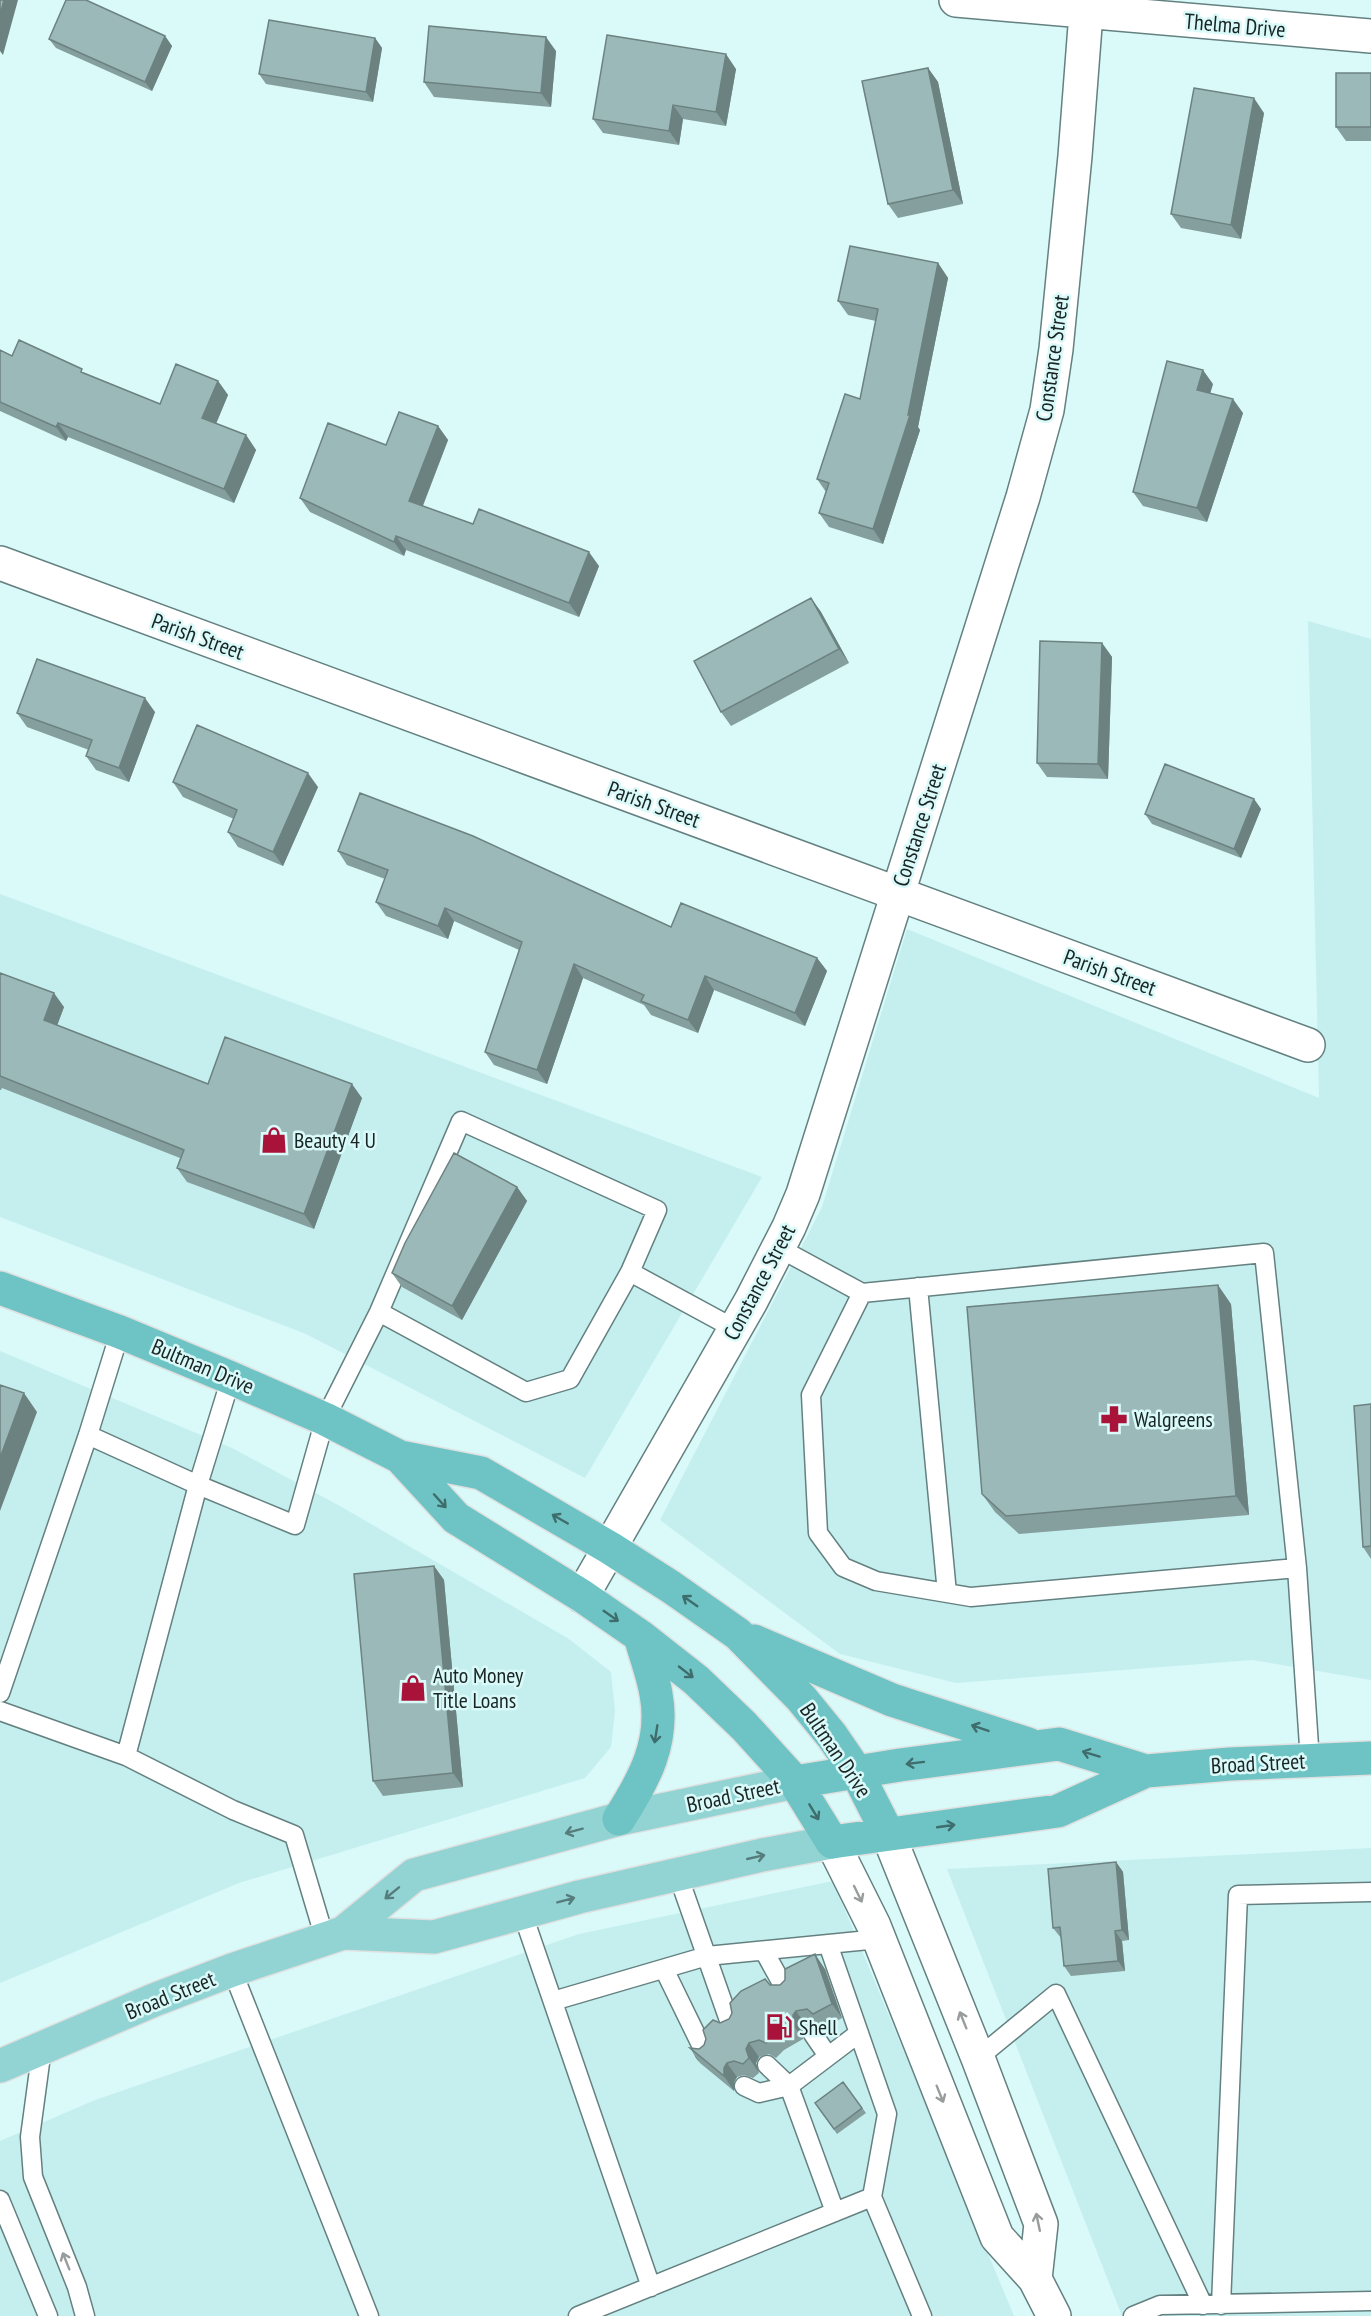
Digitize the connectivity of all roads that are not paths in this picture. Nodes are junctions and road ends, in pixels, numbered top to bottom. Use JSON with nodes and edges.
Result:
{"nodes":[{"id":1,"x":956,"y":0,"type":"edge"},
{"id":2,"x":1087,"y":6,"type":"edge"},
{"id":3,"x":1371,"y":36,"type":"edge"},
{"id":4,"x":0,"y":562,"type":"edge"},
{"id":5,"x":897,"y":894,"type":"junction"},
{"id":6,"x":1308,"y":1045,"type":"dead end"},
{"id":7,"x":779,"y":1248,"type":"junction"},
{"id":8,"x":630,"y":1272,"type":"junction"},
{"id":9,"x":918,"y":1287,"type":"junction"},
{"id":10,"x":0,"y":1288,"type":"edge"},
{"id":11,"x":862,"y":1293,"type":"junction"},
{"id":12,"x":378,"y":1312,"type":"junction"},
{"id":13,"x":735,"y":1329,"type":"junction"},
{"id":14,"x":120,"y":1332,"type":"junction"},
{"id":15,"x":231,"y":1378,"type":"junction"},
{"id":16,"x":325,"y":1419,"type":"junction"},
{"id":17,"x":88,"y":1435,"type":"junction"},
{"id":18,"x":400,"y":1457,"type":"junction"},
{"id":19,"x":198,"y":1485,"type":"junction"},
{"id":20,"x":610,"y":1548,"type":"junction"},
{"id":21,"x":1297,"y":1568,"type":"junction"},
{"id":22,"x":947,"y":1593,"type":"junction"},
{"id":23,"x":582,"y":1596,"type":"junction"},
{"id":24,"x":738,"y":1634,"type":"junction"},
{"id":25,"x":640,"y":1636,"type":"junction"},
{"id":26,"x":0,"y":1693,"type":"edge"},
{"id":27,"x":0,"y":1711,"type":"edge"},
{"id":28,"x":1036,"y":1747,"type":"junction"},
{"id":29,"x":126,"y":1756,"type":"junction"},
{"id":30,"x":1371,"y":1758,"type":"edge"},
{"id":31,"x":1310,"y":1761,"type":"junction"},
{"id":32,"x":1146,"y":1770,"type":"junction"},
{"id":33,"x":856,"y":1771,"type":"junction"},
{"id":34,"x":795,"y":1782,"type":"junction"},
{"id":35,"x":619,"y":1819,"type":"junction"},
{"id":36,"x":888,"y":1834,"type":"junction"},
{"id":37,"x":832,"y":1842,"type":"junction"},
{"id":38,"x":678,"y":1875,"type":"junction"},
{"id":39,"x":1371,"y":1892,"type":"edge"},
{"id":40,"x":522,"y":1912,"type":"junction"},
{"id":41,"x":334,"y":1936,"type":"junction"},
{"id":42,"x":879,"y":1939,"type":"junction"},
{"id":43,"x":828,"y":1944,"type":"junction"},
{"id":44,"x":764,"y":1950,"type":"junction"},
{"id":45,"x":707,"y":1956,"type":"junction"},
{"id":46,"x":664,"y":1969,"type":"junction"},
{"id":47,"x":232,"y":1970,"type":"junction"},
{"id":48,"x":785,"y":1989,"type":"edge"},
{"id":49,"x":553,"y":2001,"type":"junction"},
{"id":50,"x":731,"y":2026,"type":"edge"},
{"id":51,"x":859,"y":2033,"type":"junction"},
{"id":52,"x":813,"y":2034,"type":"edge"},
{"id":53,"x":42,"y":2048,"type":"junction"},
{"id":54,"x":705,"y":2053,"type":"edge"},
{"id":55,"x":828,"y":2056,"type":"junction"},
{"id":56,"x":978,"y":2058,"type":"junction"},
{"id":57,"x":767,"y":2065,"type":"edge"},
{"id":58,"x":0,"y":2066,"type":"edge"},
{"id":59,"x":744,"y":2086,"type":"edge"},
{"id":60,"x":789,"y":2086,"type":"junction"},
{"id":61,"x":872,"y":2196,"type":"junction"},
{"id":62,"x":0,"y":2200,"type":"edge"},
{"id":63,"x":835,"y":2212,"type":"junction"},
{"id":64,"x":1035,"y":2279,"type":"junction"},
{"id":65,"x":651,"y":2287,"type":"junction"},
{"id":66,"x":1371,"y":2301,"type":"edge"},
{"id":67,"x":1203,"y":2305,"type":"junction"},
{"id":68,"x":1221,"y":2305,"type":"junction"},
{"id":69,"x":48,"y":2316,"type":"edge"},
{"id":70,"x":85,"y":2316,"type":"edge"},
{"id":71,"x":369,"y":2316,"type":"edge"},
{"id":72,"x":578,"y":2316,"type":"edge"},
{"id":73,"x":922,"y":2316,"type":"edge"},
{"id":74,"x":1054,"y":2316,"type":"edge"},
{"id":75,"x":1133,"y":2316,"type":"edge"}],
"edges":[{"from":1,"to":2,"type":"street","name":"Thelma Drive"},
{"from":2,"to":3,"type":"street","name":"Thelma Drive"},
{"from":2,"to":5,"type":"street","name":"Constance Street"},
{"from":4,"to":5,"type":"street","name":"Parish Street"},
{"from":5,"to":6,"type":"street","name":"Parish Street"},
{"from":5,"to":7,"type":"street","name":"Constance Street"},
{"from":7,"to":11,"type":"lane"},
{"from":7,"to":13,"type":"street","name":"Constance Street"},
{"from":8,"to":12,"type":"lane"},
{"from":8,"to":12,"type":"lane"},
{"from":8,"to":13,"type":"lane"},
{"from":9,"to":11,"type":"lane"},
{"from":9,"to":21,"type":"lane"},
{"from":9,"to":22,"type":"lane"},
{"from":10,"to":14,"type":"highway","name":"Bultman Drive"},
{"from":11,"to":22,"type":"lane"},
{"from":12,"to":16,"type":"lane"},
{"from":13,"to":20,"type":"street","name":"Constance Street"},
{"from":14,"to":15,"type":"highway","name":"Bultman Drive"},
{"from":14,"to":17,"type":"lane"},
{"from":15,"to":16,"type":"highway","name":"Bultman Drive"},
{"from":15,"to":19,"type":"lane"},
{"from":16,"to":18,"type":"highway","name":"Bultman Drive"},
{"from":16,"to":19,"type":"lane"},
{"from":17,"to":19,"type":"lane"},
{"from":17,"to":26,"type":"lane"},
{"from":20,"to":18,"type":"highway","name":"Bultman Drive","one_way":true},
{"from":18,"to":23,"type":"highway","name":"Bultman Drive","one_way":true},
{"from":19,"to":29,"type":"lane"},
{"from":20,"to":23,"type":"street","name":"Constance Street"},
{"from":24,"to":20,"type":"highway","name":"Bultman Drive","one_way":true},
{"from":21,"to":22,"type":"lane"},
{"from":21,"to":31,"type":"lane"},
{"from":23,"to":25,"type":"highway","name":"Bultman Drive","one_way":true},
{"from":28,"to":24,"type":"highway","one_way":true},
{"from":24,"to":33,"type":"highway","name":"Bultman Drive"},
{"from":25,"to":34,"type":"highway","name":"Bultman Drive","one_way":true},
{"from":25,"to":35,"type":"highway","one_way":true},
{"from":27,"to":29,"type":"lane"},
{"from":32,"to":28,"type":"highway","name":"Broad Street","one_way":true},
{"from":28,"to":33,"type":"highway","name":"Broad Street","one_way":true},
{"from":29,"to":41,"type":"lane"},
{"from":30,"to":31,"type":"highway","name":"Broad Street"},
{"from":31,"to":32,"type":"highway","name":"Broad Street"},
{"from":36,"to":32,"type":"highway","name":"Broad Street","one_way":true},
{"from":33,"to":34,"type":"highway","name":"Broad Street"},
{"from":33,"to":36,"type":"highway","name":"Bultman Drive"},
{"from":34,"to":35,"type":"main road","name":"Broad Street"},
{"from":34,"to":37,"type":"highway","name":"Bultman Drive","one_way":true},
{"from":35,"to":41,"type":"main road","name":"Broad Street","one_way":true},
{"from":36,"to":37,"type":"highway","name":"Broad Street"},
{"from":56,"to":36,"type":"street","name":"Bultman Drive","one_way":true},
{"from":38,"to":37,"type":"main road","name":"Broad Street","one_way":true},
{"from":37,"to":42,"type":"street","name":"Bultman Drive","one_way":true},
{"from":40,"to":38,"type":"main road","name":"Broad Street","one_way":true},
{"from":38,"to":45,"type":"lane"},
{"from":39,"to":68,"type":"lane"},
{"from":40,"to":41,"type":"main road","name":"Broad Street"},
{"from":40,"to":49,"type":"lane"},
{"from":41,"to":47,"type":"main road","name":"Broad Street"},
{"from":42,"to":43,"type":"lane"},
{"from":42,"to":64,"type":"street","name":"Bultman Drive","one_way":true},
{"from":43,"to":44,"type":"lane"},
{"from":43,"to":51,"type":"lane"},
{"from":44,"to":45,"type":"lane"},
{"from":44,"to":48,"type":"lane"},
{"from":45,"to":46,"type":"lane"},
{"from":45,"to":50,"type":"lane"},
{"from":46,"to":49,"type":"lane"},
{"from":46,"to":54,"type":"lane"},
{"from":47,"to":53,"type":"main road","name":"Broad Street"},
{"from":47,"to":71,"type":"lane"},
{"from":49,"to":65,"type":"lane"},
{"from":51,"to":55,"type":"lane"},
{"from":51,"to":61,"type":"lane"},
{"from":52,"to":55,"type":"lane"},
{"from":53,"to":58,"type":"main road","name":"Broad Street"},
{"from":70,"to":53,"type":"lane","one_way":true},
{"from":55,"to":60,"type":"lane"},
{"from":64,"to":56,"type":"street","name":"Bultman Drive","one_way":true},
{"from":56,"to":67,"type":"lane"},
{"from":57,"to":60,"type":"lane"},
{"from":59,"to":60,"type":"lane"},
{"from":60,"to":63,"type":"lane"},
{"from":61,"to":63,"type":"lane"},
{"from":61,"to":73,"type":"lane"},
{"from":62,"to":69,"type":"lane"},
{"from":63,"to":65,"type":"lane"},
{"from":64,"to":74,"type":"street","name":"Bultman Drive"},
{"from":65,"to":72,"type":"lane"},
{"from":66,"to":68,"type":"lane"},
{"from":67,"to":68,"type":"lane"},
{"from":67,"to":75,"type":"lane"}]}
